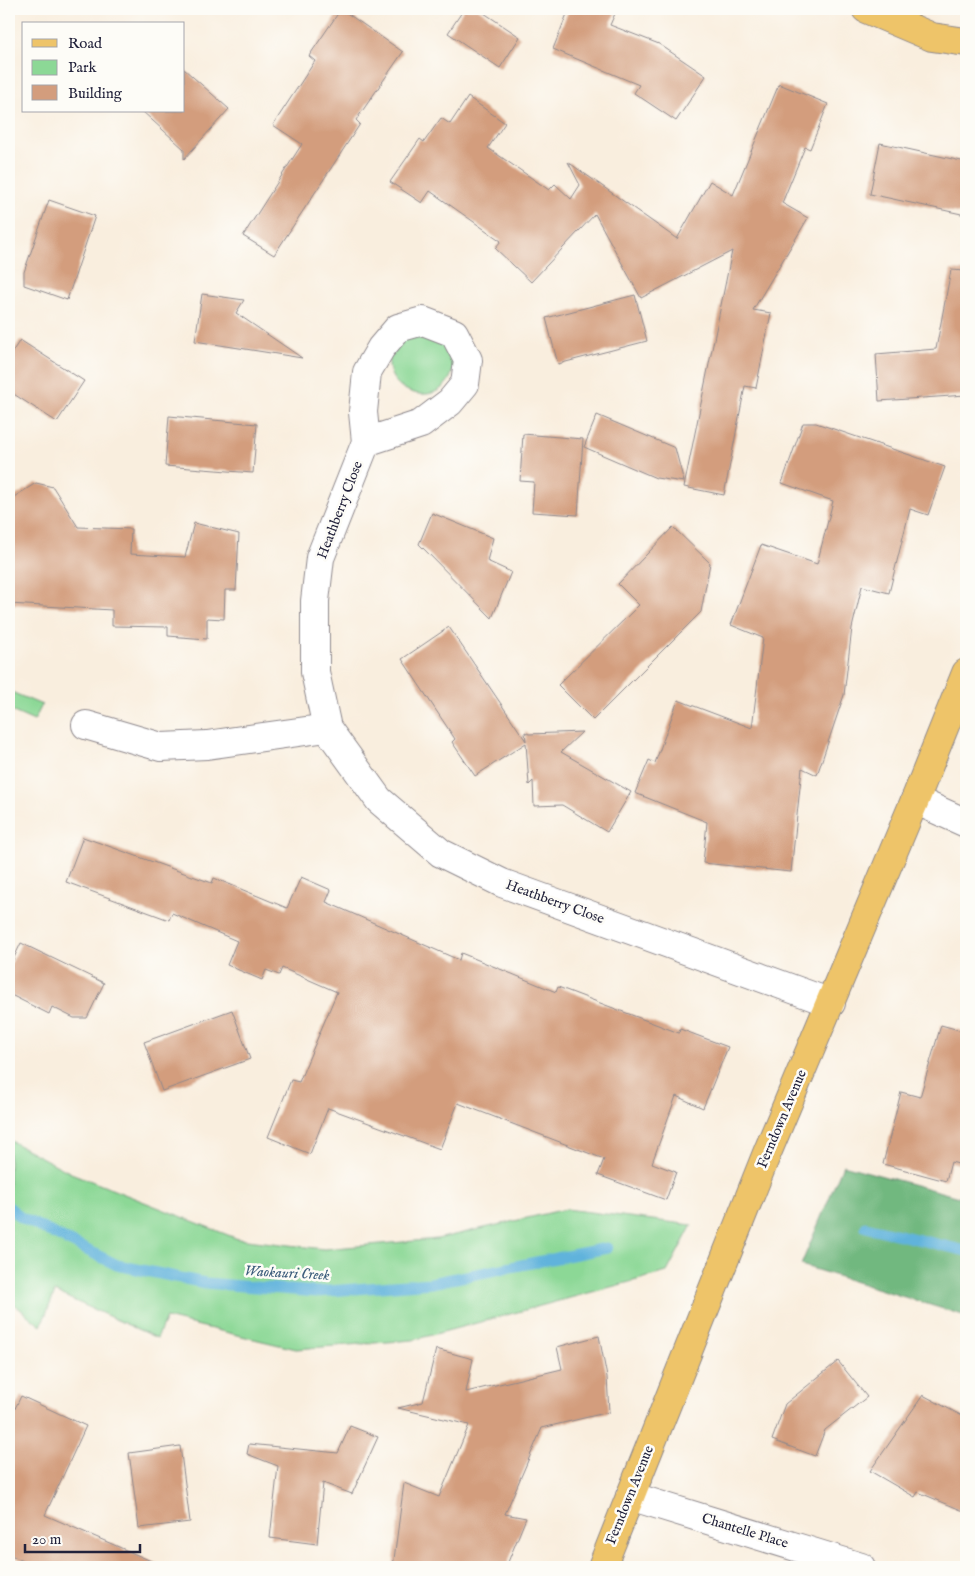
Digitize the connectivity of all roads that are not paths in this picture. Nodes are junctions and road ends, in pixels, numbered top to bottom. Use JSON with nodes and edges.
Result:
{"nodes":[{"id":1,"x":866,"y":9,"type":"edge"},
{"id":2,"x":966,"y":42,"type":"edge"},
{"id":3,"x":366,"y":442,"type":"junction"},
{"id":4,"x":966,"y":673,"type":"edge"},
{"id":5,"x":86,"y":725,"type":"dead end"},
{"id":6,"x":327,"y":728,"type":"junction"},
{"id":7,"x":916,"y":800,"type":"junction"},
{"id":8,"x":966,"y":823,"type":"edge"},
{"id":9,"x":831,"y":1002,"type":"junction"},
{"id":10,"x":630,"y":1496,"type":"junction"},
{"id":11,"x":602,"y":1567,"type":"edge"},
{"id":12,"x":861,"y":1567,"type":"edge"}],
"edges":[{"from":1,"to":2,"type":"main road"},
{"from":3,"to":3,"type":"street","name":"Heathberry Close"},
{"from":3,"to":6,"type":"street","name":"Heathberry Close"},
{"from":4,"to":7,"type":"main road","name":"Ferndown Avenue"},
{"from":5,"to":6,"type":"street"},
{"from":6,"to":9,"type":"street","name":"Heathberry Close"},
{"from":7,"to":8,"type":"street"},
{"from":7,"to":9,"type":"main road","name":"Ferndown Avenue"},
{"from":9,"to":10,"type":"main road","name":"Ferndown Avenue"},
{"from":10,"to":11,"type":"main road","name":"Ferndown Avenue"},
{"from":10,"to":12,"type":"street","name":"Chantelle Place"}]}
